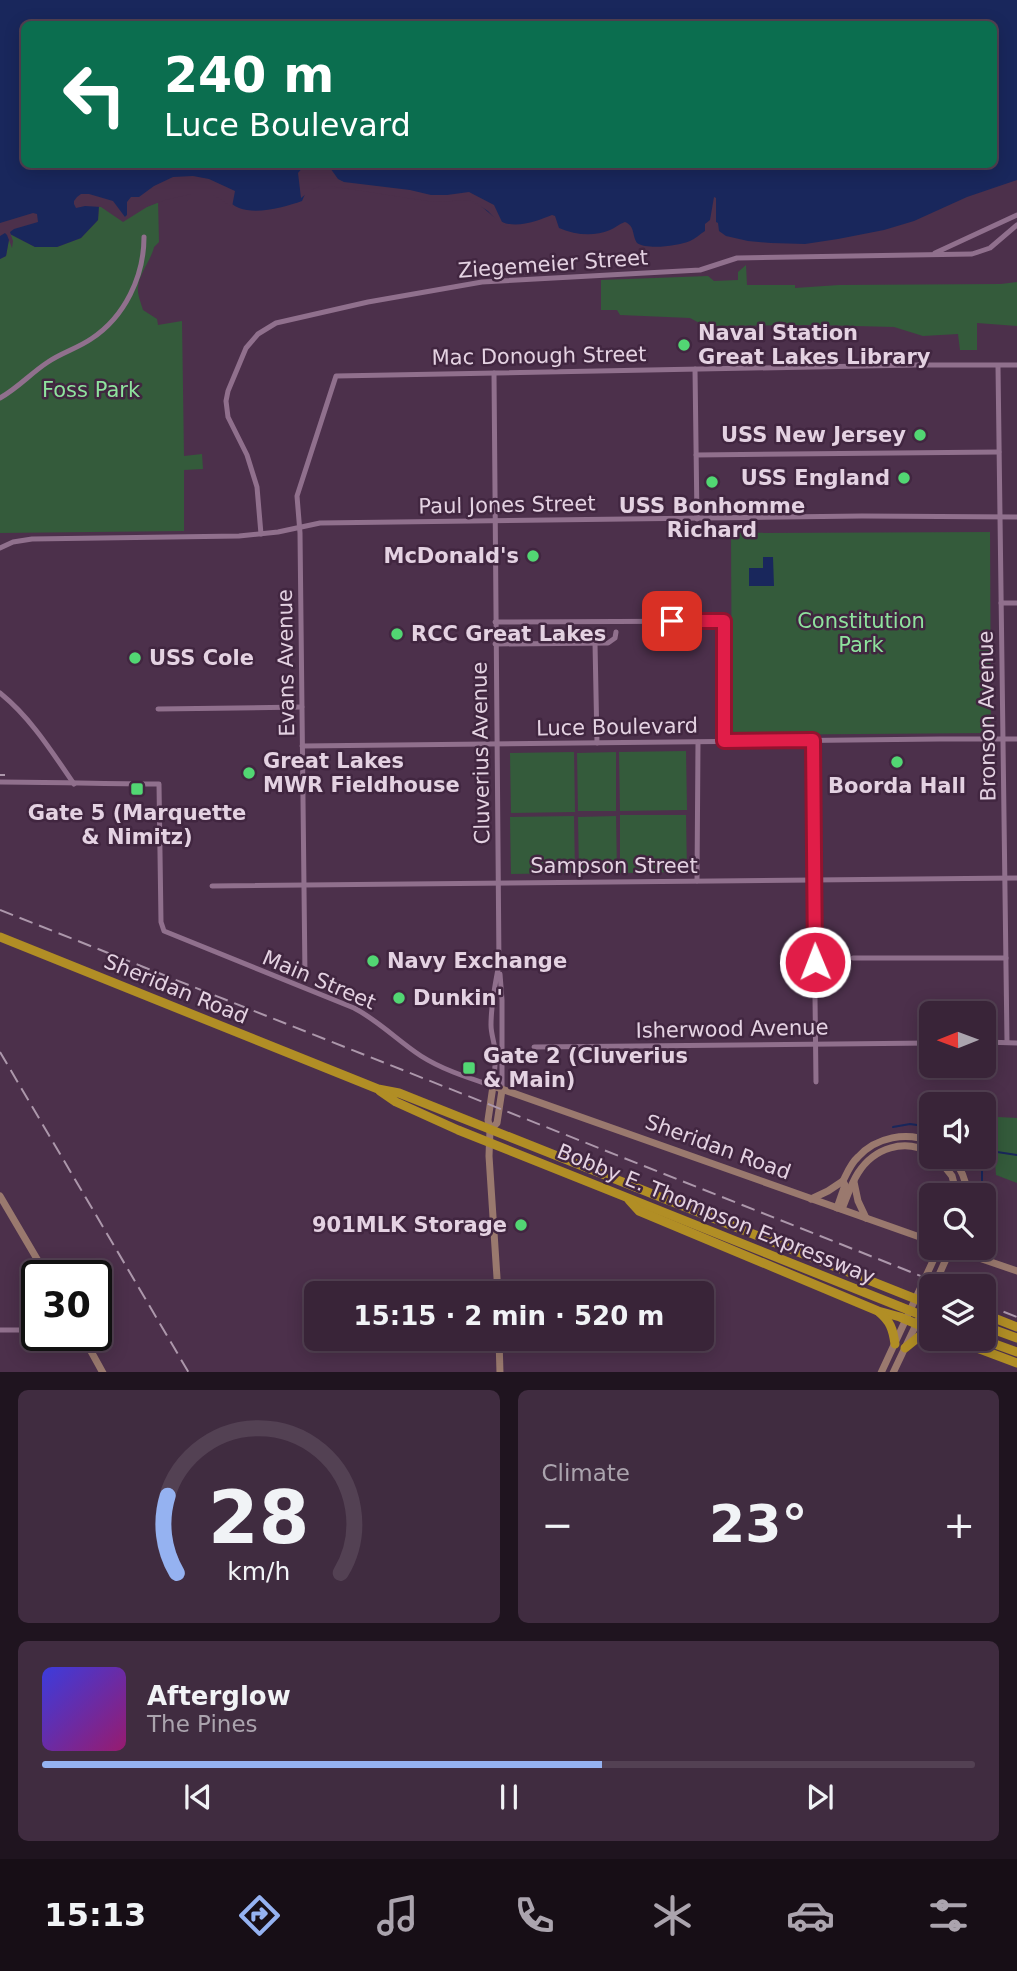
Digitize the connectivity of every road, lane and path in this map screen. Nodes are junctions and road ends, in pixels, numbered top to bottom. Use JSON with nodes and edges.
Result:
{"nodes":[{"id":1,"x":1017,"y":215,"type":"edge"},
{"id":2,"x":1017,"y":225,"type":"edge"},
{"id":3,"x":144,"y":237,"type":"dead end"},
{"id":4,"x":932,"y":254,"type":"junction"},
{"id":5,"x":1017,"y":365,"type":"edge"},
{"id":6,"x":998,"y":366,"type":"junction"},
{"id":7,"x":695,"y":369,"type":"junction"},
{"id":8,"x":494,"y":373,"type":"junction"},
{"id":9,"x":329,"y":396,"type":"joint"},
{"id":10,"x":0,"y":398,"type":"edge"},
{"id":11,"x":999,"y":452,"type":"junction"},
{"id":12,"x":696,"y":455,"type":"junction"},
{"id":13,"x":1000,"y":517,"type":"junction"},
{"id":14,"x":1017,"y":517,"type":"edge"},
{"id":15,"x":697,"y":519,"type":"junction"},
{"id":16,"x":495,"y":521,"type":"junction"},
{"id":17,"x":300,"y":527,"type":"junction"},
{"id":18,"x":261,"y":534,"type":"junction"},
{"id":19,"x":0,"y":539,"type":"edge"},
{"id":20,"x":9,"y":544,"type":"junction"},
{"id":21,"x":0,"y":548,"type":"edge"},
{"id":22,"x":1001,"y":603,"type":"junction"},
{"id":23,"x":1017,"y":604,"type":"edge"},
{"id":24,"x":495,"y":622,"type":"junction"},
{"id":25,"x":616,"y":632,"type":"dead end"},
{"id":26,"x":595,"y":643,"type":"junction"},
{"id":27,"x":495,"y":644,"type":"junction"},
{"id":28,"x":0,"y":693,"type":"edge"},
{"id":29,"x":302,"y":707,"type":"junction"},
{"id":30,"x":158,"y":709,"type":"dead end"},
{"id":31,"x":813,"y":740,"type":"junction"},
{"id":32,"x":1003,"y":740,"type":"junction"},
{"id":33,"x":1017,"y":740,"type":"edge"},
{"id":34,"x":724,"y":741,"type":"junction"},
{"id":35,"x":698,"y":742,"type":"junction"},
{"id":36,"x":597,"y":743,"type":"junction"},
{"id":37,"x":496,"y":744,"type":"junction"},
{"id":38,"x":302,"y":746,"type":"junction"},
{"id":39,"x":0,"y":782,"type":"edge"},
{"id":40,"x":74,"y":784,"type":"junction"},
{"id":41,"x":1005,"y":878,"type":"junction"},
{"id":42,"x":1017,"y":878,"type":"edge"},
{"id":43,"x":814,"y":880,"type":"junction"},
{"id":44,"x":697,"y":881,"type":"junction"},
{"id":45,"x":499,"y":883,"type":"junction"},
{"id":46,"x":304,"y":885,"type":"junction"},
{"id":47,"x":212,"y":886,"type":"dead end"},
{"id":48,"x":0,"y":937,"type":"edge"},
{"id":49,"x":853,"y":958,"type":"dead end"},
{"id":50,"x":1006,"y":958,"type":"junction"},
{"id":51,"x":499,"y":964,"type":"junction"},
{"id":52,"x":305,"y":976,"type":"dead end"},
{"id":53,"x":996,"y":1042,"type":"edge"},
{"id":54,"x":1007,"y":1042,"type":"junction"},
{"id":55,"x":919,"y":1043,"type":"edge"},
{"id":56,"x":1017,"y":1043,"type":"edge"},
{"id":57,"x":816,"y":1044,"type":"junction"},
{"id":58,"x":534,"y":1047,"type":"dead end"},
{"id":59,"x":817,"y":1082,"type":"dead end"},
{"id":60,"x":493,"y":1086,"type":"junction"},
{"id":61,"x":378,"y":1089,"type":"junction"},
{"id":62,"x":502,"y":1090,"type":"junction"},
{"id":63,"x":490,"y":1130,"type":"junction"},
{"id":64,"x":919,"y":1139,"type":"edge"},
{"id":65,"x":489,"y":1142,"type":"junction"},
{"id":66,"x":919,"y":1148,"type":"edge"},
{"id":67,"x":843,"y":1181,"type":"junction"},
{"id":68,"x":854,"y":1182,"type":"junction"},
{"id":69,"x":0,"y":1196,"type":"edge"},
{"id":70,"x":627,"y":1198,"type":"junction"},
{"id":71,"x":811,"y":1199,"type":"junction"},
{"id":72,"x":840,"y":1208,"type":"junction"},
{"id":73,"x":866,"y":1218,"type":"junction"},
{"id":74,"x":919,"y":1237,"type":"edge"},
{"id":75,"x":38,"y":1260,"type":"edge"},
{"id":76,"x":934,"y":1260,"type":"edge"},
{"id":77,"x":984,"y":1260,"type":"edge"},
{"id":78,"x":1017,"y":1271,"type":"edge"},
{"id":79,"x":497,"y":1281,"type":"edge"},
{"id":80,"x":919,"y":1300,"type":"edge"},
{"id":81,"x":878,"y":1311,"type":"junction"},
{"id":82,"x":919,"y":1314,"type":"edge"},
{"id":83,"x":919,"y":1318,"type":"edge"},
{"id":84,"x":996,"y":1319,"type":"edge"},
{"id":85,"x":906,"y":1320,"type":"junction"},
{"id":86,"x":916,"y":1324,"type":"junction"},
{"id":87,"x":919,"y":1325,"type":"edge"},
{"id":88,"x":1017,"y":1327,"type":"edge"},
{"id":89,"x":21,"y":1330,"type":"edge"},
{"id":90,"x":996,"y":1330,"type":"edge"},
{"id":91,"x":0,"y":1331,"type":"edge"},
{"id":92,"x":919,"y":1337,"type":"edge"},
{"id":93,"x":1017,"y":1338,"type":"edge"},
{"id":94,"x":895,"y":1343,"type":"junction"},
{"id":95,"x":996,"y":1344,"type":"edge"},
{"id":96,"x":905,"y":1348,"type":"junction"},
{"id":97,"x":91,"y":1351,"type":"edge"},
{"id":98,"x":499,"y":1351,"type":"edge"},
{"id":99,"x":985,"y":1351,"type":"edge"},
{"id":100,"x":1017,"y":1352,"type":"edge"},
{"id":101,"x":1017,"y":1363,"type":"edge"},
{"id":102,"x":102,"y":1372,"type":"edge"},
{"id":103,"x":500,"y":1372,"type":"edge"},
{"id":104,"x":881,"y":1372,"type":"edge"},
{"id":105,"x":893,"y":1372,"type":"edge"}],
"edges":[{"from":1,"to":4,"type":"street"},
{"from":2,"to":4,"type":"street","name":"Ziegemeier Street"},
{"from":3,"to":10,"type":"street"},
{"from":4,"to":18,"type":"street","name":"Ziegemeier Street"},
{"from":5,"to":6,"type":"street","name":"Mac Donough Street"},
{"from":6,"to":7,"type":"street","name":"Mac Donough Street"},
{"from":6,"to":11,"type":"street","name":"Bronson Avenue"},
{"from":7,"to":8,"type":"street","name":"Mac Donough Street"},
{"from":7,"to":12,"type":"street"},
{"from":8,"to":9,"type":"street","name":"Mac Donough Street"},
{"from":8,"to":16,"type":"street","name":"Cluverius Avenue"},
{"from":9,"to":17,"type":"street","name":"Evans Avenue"},
{"from":11,"to":12,"type":"street"},
{"from":11,"to":13,"type":"street","name":"Bronson Avenue"},
{"from":12,"to":15,"type":"street"},
{"from":13,"to":14,"type":"street","name":"Paul Jones Street"},
{"from":13,"to":15,"type":"street","name":"Paul Jones Street"},
{"from":13,"to":22,"type":"street","name":"Bronson Avenue"},
{"from":15,"to":16,"type":"street","name":"Paul Jones Street"},
{"from":16,"to":17,"type":"street","name":"Paul Jones Street"},
{"from":16,"to":24,"type":"street","name":"Cluverius Avenue"},
{"from":17,"to":18,"type":"street","name":"Paul Jones Street"},
{"from":17,"to":29,"type":"street","name":"Evans Avenue"},
{"from":18,"to":20,"type":"street","name":"Paul Jones Street"},
{"from":19,"to":20,"type":"street"},
{"from":20,"to":21,"type":"street","name":"Paul Jones Street"},
{"from":22,"to":23,"type":"street"},
{"from":22,"to":32,"type":"street","name":"Bronson Avenue"},
{"from":24,"to":27,"type":"street","name":"Cluverius Avenue"},
{"from":24,"to":34,"type":"street"},
{"from":25,"to":26,"type":"street"},
{"from":26,"to":27,"type":"street"},
{"from":26,"to":36,"type":"street"},
{"from":27,"to":37,"type":"street","name":"Cluverius Avenue"},
{"from":28,"to":40,"type":"street"},
{"from":29,"to":30,"type":"street"},
{"from":29,"to":38,"type":"street","name":"Evans Avenue"},
{"from":31,"to":32,"type":"street","name":"Luce Boulevard"},
{"from":31,"to":34,"type":"street","name":"Luce Boulevard"},
{"from":31,"to":43,"type":"street"},
{"from":32,"to":33,"type":"street","name":"Luce Boulevard"},
{"from":32,"to":41,"type":"street","name":"Bronson Avenue"},
{"from":34,"to":35,"type":"street","name":"Luce Boulevard"},
{"from":35,"to":36,"type":"street","name":"Luce Boulevard"},
{"from":35,"to":44,"type":"street"},
{"from":36,"to":37,"type":"street","name":"Luce Boulevard"},
{"from":37,"to":38,"type":"street","name":"Luce Boulevard"},
{"from":37,"to":45,"type":"street","name":"Cluverius Avenue"},
{"from":38,"to":46,"type":"street","name":"Evans Avenue"},
{"from":39,"to":40,"type":"street"},
{"from":40,"to":60,"type":"street","name":"Main Street"},
{"from":41,"to":42,"type":"street","name":"Sampson Street"},
{"from":41,"to":43,"type":"street","name":"Sampson Street"},
{"from":41,"to":50,"type":"street","name":"Bronson Avenue"},
{"from":43,"to":44,"type":"street","name":"Sampson Street"},
{"from":43,"to":57,"type":"street"},
{"from":44,"to":45,"type":"street","name":"Sampson Street"},
{"from":45,"to":46,"type":"street","name":"Sampson Street"},
{"from":45,"to":51,"type":"street","name":"Cluverius Avenue"},
{"from":46,"to":47,"type":"street","name":"Sampson Street"},
{"from":46,"to":52,"type":"street","name":"Evans Avenue"},
{"from":48,"to":61,"type":"highway","name":"Sheridan Road"},
{"from":49,"to":50,"type":"street"},
{"from":50,"to":54,"type":"street","name":"Bronson Avenue"},
{"from":51,"to":60,"type":"street","name":"Cluverius Avenue"},
{"from":51,"to":62,"type":"street","name":"Cluverius Avenue"},
{"from":53,"to":54,"type":"street"},
{"from":54,"to":56,"type":"street"},
{"from":55,"to":57,"type":"street","name":"Isherwood Avenue"},
{"from":57,"to":58,"type":"street","name":"Isherwood Avenue"},
{"from":57,"to":59,"type":"street"},
{"from":60,"to":62,"type":"street","name":"Sheridan Road"},
{"from":60,"to":63,"type":"street"},
{"from":61,"to":63,"type":"highway","name":"Sheridan Road"},
{"from":61,"to":65,"type":"highway","name":"Sheridan Road"},
{"from":62,"to":63,"type":"street"},
{"from":62,"to":71,"type":"street","name":"Sheridan Road"},
{"from":63,"to":65,"type":"street"},
{"from":63,"to":80,"type":"highway","name":"Bobby E. Thompson Expressway"},
{"from":64,"to":67,"type":"street"},
{"from":65,"to":70,"type":"highway","name":"Bobby E. Thompson Expressway"},
{"from":65,"to":79,"type":"street"},
{"from":66,"to":68,"type":"street"},
{"from":67,"to":71,"type":"street"},
{"from":67,"to":72,"type":"street"},
{"from":68,"to":72,"type":"street"},
{"from":68,"to":73,"type":"street"},
{"from":69,"to":75,"type":"street"},
{"from":70,"to":81,"type":"highway"},
{"from":70,"to":82,"type":"highway","name":"Bobby E. Thompson Expressway"},
{"from":71,"to":72,"type":"street","name":"Sheridan Road"},
{"from":72,"to":73,"type":"street","name":"Sheridan Road"},
{"from":73,"to":74,"type":"street","name":"Sheridan Road"},
{"from":76,"to":85,"type":"street"},
{"from":77,"to":78,"type":"street"},
{"from":81,"to":85,"type":"highway"},
{"from":81,"to":94,"type":"highway"},
{"from":83,"to":86,"type":"street"},
{"from":84,"to":88,"type":"highway"},
{"from":85,"to":86,"type":"highway"},
{"from":85,"to":94,"type":"street"},
{"from":86,"to":87,"type":"highway"},
{"from":86,"to":96,"type":"street"},
{"from":89,"to":91,"type":"street"},
{"from":90,"to":93,"type":"highway"},
{"from":92,"to":96,"type":"highway"},
{"from":94,"to":104,"type":"street"},
{"from":95,"to":100,"type":"highway"},
{"from":96,"to":105,"type":"street"},
{"from":97,"to":102,"type":"street"},
{"from":98,"to":103,"type":"street"},
{"from":99,"to":101,"type":"highway"}]}
